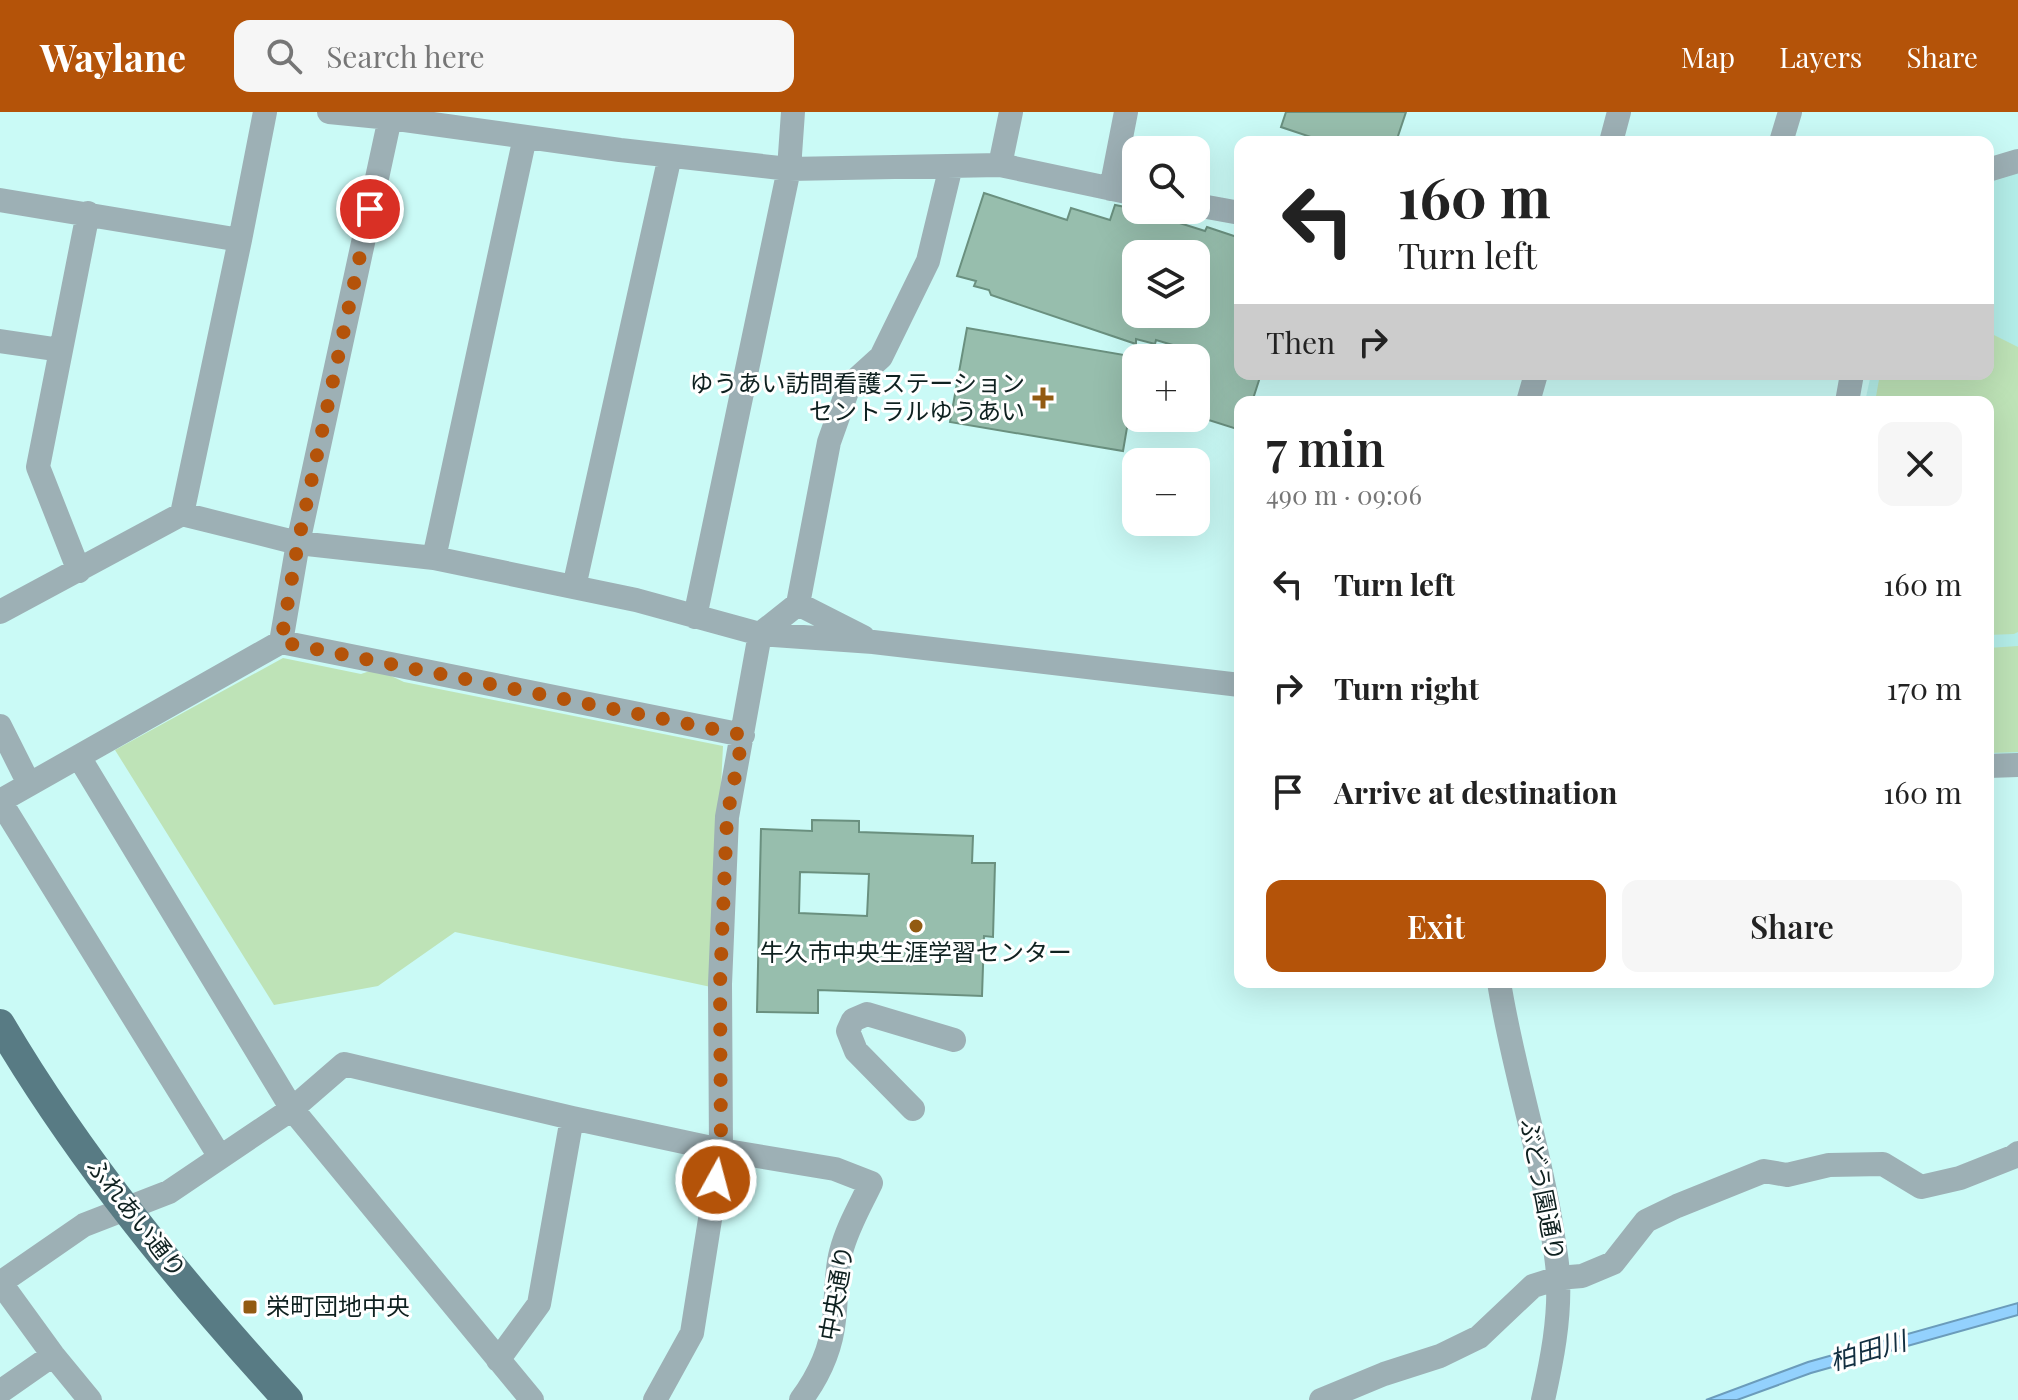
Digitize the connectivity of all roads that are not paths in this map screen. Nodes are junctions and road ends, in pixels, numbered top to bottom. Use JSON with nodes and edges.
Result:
{"nodes":[{"id":1,"x":265,"y":112,"type":"edge"},
{"id":2,"x":329,"y":112,"type":"edge"},
{"id":3,"x":793,"y":112,"type":"edge"},
{"id":4,"x":1011,"y":112,"type":"edge"},
{"id":5,"x":1126,"y":112,"type":"edge"},
{"id":6,"x":1619,"y":112,"type":"edge"},
{"id":7,"x":1790,"y":112,"type":"edge"},
{"id":8,"x":389,"y":115,"type":"edge"},
{"id":9,"x":1613,"y":136,"type":"edge"},
{"id":10,"x":1783,"y":136,"type":"edge"},
{"id":11,"x":525,"y":137,"type":"junction"},
{"id":12,"x":670,"y":156,"type":"junction"},
{"id":13,"x":2018,"y":161,"type":"edge"},
{"id":14,"x":1000,"y":165,"type":"junction"},
{"id":15,"x":951,"y":166,"type":"junction"},
{"id":16,"x":1994,"y":168,"type":"edge"},
{"id":17,"x":789,"y":169,"type":"junction"},
{"id":18,"x":1111,"y":189,"type":"junction"},
{"id":19,"x":1122,"y":191,"type":"edge"},
{"id":20,"x":0,"y":200,"type":"edge"},
{"id":21,"x":1210,"y":208,"type":"edge"},
{"id":22,"x":1234,"y":212,"type":"edge"},
{"id":23,"x":88,"y":213,"type":"junction"},
{"id":24,"x":240,"y":240,"type":"junction"},
{"id":25,"x":0,"y":341,"type":"edge"},
{"id":26,"x":61,"y":350,"type":"junction"},
{"id":27,"x":182,"y":514,"type":"junction"},
{"id":28,"x":298,"y":543,"type":"junction"},
{"id":29,"x":434,"y":558,"type":"junction"},
{"id":30,"x":79,"y":571,"type":"junction"},
{"id":31,"x":574,"y":587,"type":"junction"},
{"id":32,"x":798,"y":604,"type":"junction"},
{"id":33,"x":0,"y":612,"type":"edge"},
{"id":34,"x":695,"y":617,"type":"junction"},
{"id":35,"x":760,"y":634,"type":"junction"},
{"id":36,"x":281,"y":642,"type":"junction"},
{"id":37,"x":873,"y":642,"type":"junction"},
{"id":38,"x":1234,"y":684,"type":"edge"},
{"id":39,"x":0,"y":726,"type":"edge"},
{"id":40,"x":743,"y":735,"type":"junction"},
{"id":41,"x":79,"y":757,"type":"junction"},
{"id":42,"x":2018,"y":765,"type":"edge"},
{"id":43,"x":1994,"y":766,"type":"edge"},
{"id":44,"x":29,"y":784,"type":"junction"},
{"id":45,"x":0,"y":801,"type":"edge"},
{"id":46,"x":1500,"y":988,"type":"edge"},
{"id":47,"x":0,"y":1024,"type":"edge"},
{"id":48,"x":954,"y":1040,"type":"dead end"},
{"id":49,"x":292,"y":1109,"type":"junction"},
{"id":50,"x":913,"y":1109,"type":"dead end"},
{"id":51,"x":572,"y":1118,"type":"junction"},
{"id":52,"x":721,"y":1150,"type":"junction"},
{"id":53,"x":2018,"y":1153,"type":"edge"},
{"id":54,"x":220,"y":1157,"type":"junction"},
{"id":55,"x":127,"y":1210,"type":"junction"},
{"id":56,"x":1558,"y":1278,"type":"junction"},
{"id":57,"x":0,"y":1282,"type":"edge"},
{"id":58,"x":53,"y":1355,"type":"junction"},
{"id":59,"x":498,"y":1360,"type":"junction"},
{"id":60,"x":0,"y":1392,"type":"edge"},
{"id":61,"x":90,"y":1400,"type":"edge"},
{"id":62,"x":288,"y":1400,"type":"edge"},
{"id":63,"x":532,"y":1400,"type":"edge"},
{"id":64,"x":655,"y":1400,"type":"edge"},
{"id":65,"x":801,"y":1400,"type":"edge"},
{"id":66,"x":1321,"y":1400,"type":"edge"},
{"id":67,"x":1543,"y":1400,"type":"edge"}],
"edges":[{"from":1,"to":24,"type":"street"},
{"from":2,"to":8,"type":"street"},
{"from":3,"to":17,"type":"street"},
{"from":4,"to":14,"type":"street"},
{"from":5,"to":18,"type":"street"},
{"from":6,"to":9,"type":"street"},
{"from":7,"to":10,"type":"street"},
{"from":8,"to":11,"type":"street"},
{"from":8,"to":28,"type":"street"},
{"from":11,"to":12,"type":"street"},
{"from":11,"to":29,"type":"street"},
{"from":12,"to":17,"type":"street"},
{"from":12,"to":31,"type":"street"},
{"from":13,"to":16,"type":"street"},
{"from":14,"to":15,"type":"street"},
{"from":14,"to":18,"type":"street"},
{"from":15,"to":17,"type":"street"},
{"from":15,"to":32,"type":"street"},
{"from":17,"to":34,"type":"street"},
{"from":18,"to":19,"type":"street"},
{"from":20,"to":23,"type":"street"},
{"from":21,"to":22,"type":"street"},
{"from":23,"to":24,"type":"street"},
{"from":23,"to":26,"type":"street"},
{"from":24,"to":27,"type":"street"},
{"from":25,"to":26,"type":"street"},
{"from":26,"to":30,"type":"street"},
{"from":27,"to":28,"type":"street"},
{"from":27,"to":30,"type":"street"},
{"from":28,"to":29,"type":"street"},
{"from":28,"to":36,"type":"street"},
{"from":29,"to":31,"type":"street"},
{"from":30,"to":33,"type":"street"},
{"from":31,"to":34,"type":"street"},
{"from":32,"to":35,"type":"street"},
{"from":32,"to":37,"type":"street"},
{"from":34,"to":35,"type":"street"},
{"from":35,"to":37,"type":"street"},
{"from":35,"to":40,"type":"street"},
{"from":36,"to":40,"type":"street"},
{"from":36,"to":41,"type":"street"},
{"from":37,"to":38,"type":"street"},
{"from":39,"to":44,"type":"street"},
{"from":40,"to":52,"type":"street"},
{"from":41,"to":44,"type":"street"},
{"from":41,"to":49,"type":"street"},
{"from":42,"to":43,"type":"street"},
{"from":44,"to":45,"type":"street"},
{"from":45,"to":54,"type":"street"},
{"from":46,"to":56,"type":"street","name":"ぶどう園通り"},
{"from":47,"to":55,"type":"main road","name":"ふれあい通り"},
{"from":48,"to":50,"type":"street"},
{"from":49,"to":51,"type":"street"},
{"from":49,"to":54,"type":"street"},
{"from":49,"to":59,"type":"street"},
{"from":51,"to":52,"type":"street"},
{"from":51,"to":59,"type":"street"},
{"from":52,"to":64,"type":"street"},
{"from":52,"to":65,"type":"street","name":"中央通り"},
{"from":53,"to":56,"type":"street"},
{"from":54,"to":55,"type":"street"},
{"from":55,"to":57,"type":"street"},
{"from":55,"to":62,"type":"main road","name":"ふれあい通り"},
{"from":56,"to":66,"type":"street"},
{"from":56,"to":67,"type":"street","name":"ぶどう園通り"},
{"from":57,"to":58,"type":"street"},
{"from":58,"to":60,"type":"street"},
{"from":58,"to":61,"type":"street"},
{"from":59,"to":63,"type":"street"}]}
